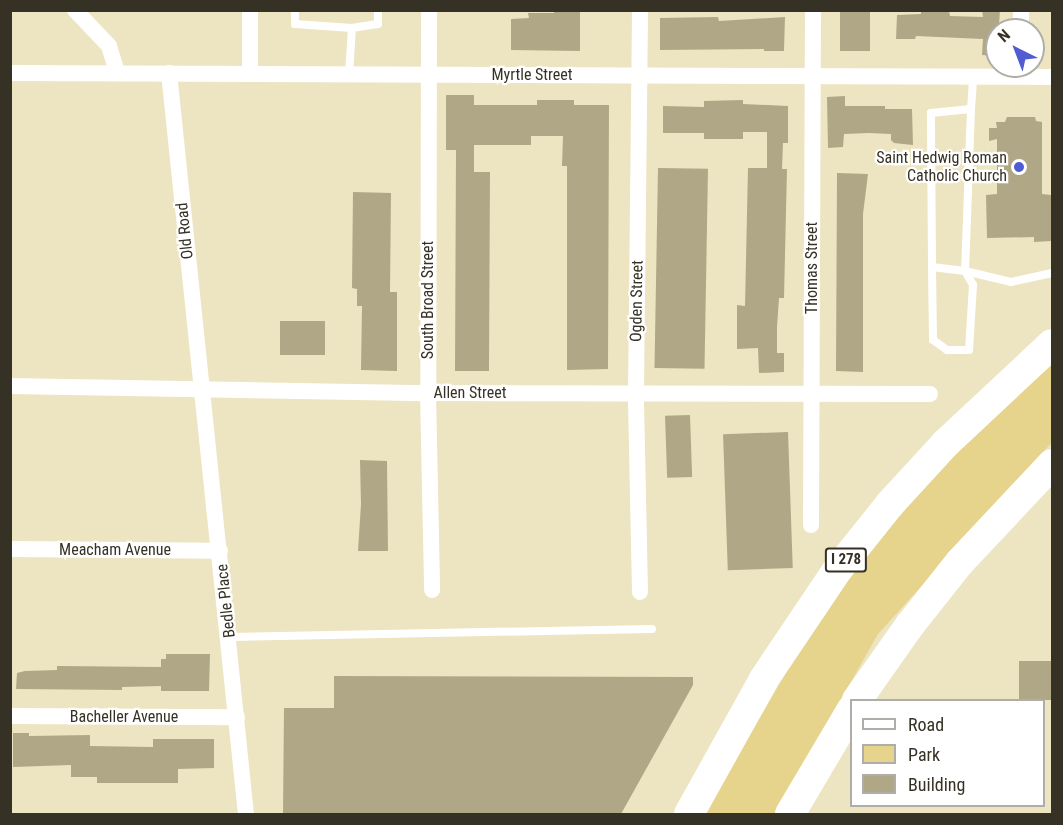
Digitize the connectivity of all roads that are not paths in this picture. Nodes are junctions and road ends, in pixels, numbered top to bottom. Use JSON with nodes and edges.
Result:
{"nodes":[{"id":1,"x":75,"y":10,"type":"edge"},
{"id":2,"x":250,"y":10,"type":"edge"},
{"id":3,"x":295,"y":10,"type":"edge"},
{"id":4,"x":378,"y":10,"type":"edge"},
{"id":5,"x":429,"y":10,"type":"edge"},
{"id":6,"x":640,"y":10,"type":"edge"},
{"id":7,"x":813,"y":10,"type":"edge"},
{"id":8,"x":352,"y":28,"type":"junction"},
{"id":9,"x":117,"y":72,"type":"junction"},
{"id":10,"x":10,"y":73,"type":"edge"},
{"id":11,"x":169,"y":73,"type":"junction"},
{"id":12,"x":250,"y":73,"type":"junction"},
{"id":13,"x":349,"y":74,"type":"junction"},
{"id":14,"x":429,"y":75,"type":"junction"},
{"id":15,"x":640,"y":75,"type":"junction"},
{"id":16,"x":985,"y":75,"type":"edge"},
{"id":17,"x":813,"y":76,"type":"junction"},
{"id":18,"x":973,"y":77,"type":"junction"},
{"id":19,"x":971,"y":109,"type":"junction"},
{"id":20,"x":932,"y":267,"type":"junction"},
{"id":21,"x":965,"y":271,"type":"junction"},
{"id":22,"x":1053,"y":273,"type":"edge"},
{"id":23,"x":1053,"y":321,"type":"edge"},
{"id":24,"x":1053,"y":344,"type":"edge"},
{"id":25,"x":10,"y":386,"type":"edge"},
{"id":26,"x":203,"y":388,"type":"junction"},
{"id":27,"x":428,"y":393,"type":"junction"},
{"id":28,"x":636,"y":394,"type":"junction"},
{"id":29,"x":812,"y":394,"type":"junction"},
{"id":30,"x":930,"y":394,"type":"dead end"},
{"id":31,"x":1053,"y":464,"type":"edge"},
{"id":32,"x":1053,"y":478,"type":"edge"},
{"id":33,"x":907,"y":485,"type":"junction"},
{"id":34,"x":1013,"y":504,"type":"junction"},
{"id":35,"x":812,"y":525,"type":"dead end"},
{"id":36,"x":10,"y":549,"type":"edge"},
{"id":37,"x":220,"y":551,"type":"junction"},
{"id":38,"x":432,"y":590,"type":"dead end"},
{"id":39,"x":640,"y":592,"type":"dead end"},
{"id":40,"x":652,"y":629,"type":"dead end"},
{"id":41,"x":229,"y":637,"type":"junction"},
{"id":42,"x":858,"y":699,"type":"edge"},
{"id":43,"x":850,"y":712,"type":"edge"},
{"id":44,"x":10,"y":716,"type":"edge"},
{"id":45,"x":237,"y":717,"type":"junction"},
{"id":46,"x":246,"y":814,"type":"edge"},
{"id":47,"x":689,"y":814,"type":"edge"},
{"id":48,"x":790,"y":814,"type":"edge"}],
"edges":[{"from":1,"to":9,"type":"street"},
{"from":2,"to":12,"type":"street"},
{"from":3,"to":8,"type":"lane"},
{"from":4,"to":8,"type":"lane"},
{"from":5,"to":14,"type":"street","name":"South Broad Street"},
{"from":6,"to":15,"type":"street","name":"Ogden Street"},
{"from":7,"to":17,"type":"street","name":"Thomas Street"},
{"from":8,"to":13,"type":"lane"},
{"from":9,"to":10,"type":"street","name":"Myrtle Street"},
{"from":9,"to":11,"type":"street","name":"Myrtle Street"},
{"from":11,"to":12,"type":"street","name":"Myrtle Street"},
{"from":11,"to":26,"type":"street","name":"Old Road"},
{"from":12,"to":13,"type":"street","name":"Myrtle Street"},
{"from":13,"to":14,"type":"street","name":"Myrtle Street"},
{"from":14,"to":15,"type":"street","name":"Myrtle Street"},
{"from":14,"to":27,"type":"street","name":"South Broad Street"},
{"from":15,"to":17,"type":"street","name":"Myrtle Street"},
{"from":15,"to":28,"type":"street","name":"Ogden Street"},
{"from":16,"to":18,"type":"street","name":"Myrtle Street"},
{"from":17,"to":18,"type":"street","name":"Myrtle Street"},
{"from":17,"to":29,"type":"street","name":"Thomas Street"},
{"from":18,"to":19,"type":"lane"},
{"from":19,"to":20,"type":"lane"},
{"from":19,"to":21,"type":"lane"},
{"from":20,"to":21,"type":"lane"},
{"from":20,"to":21,"type":"lane"},
{"from":21,"to":22,"type":"lane"},
{"from":23,"to":33,"type":"highway"},
{"from":24,"to":33,"type":"highway","number":"I 278"},
{"from":25,"to":26,"type":"street","name":"Allen Street"},
{"from":26,"to":27,"type":"street","name":"Allen Street"},
{"from":26,"to":37,"type":"street","name":"Bedle Place"},
{"from":27,"to":28,"type":"street","name":"Allen Street"},
{"from":27,"to":38,"type":"street","name":"South Broad Street"},
{"from":28,"to":29,"type":"street","name":"Allen Street"},
{"from":28,"to":39,"type":"street","name":"Ogden Street"},
{"from":29,"to":30,"type":"street","name":"Allen Street"},
{"from":29,"to":35,"type":"street","name":"Thomas Street"},
{"from":31,"to":34,"type":"highway"},
{"from":32,"to":34,"type":"highway"},
{"from":33,"to":47,"type":"highway","number":"I 278"},
{"from":34,"to":42,"type":"highway"},
{"from":36,"to":37,"type":"street","name":"Meacham Avenue"},
{"from":37,"to":41,"type":"street","name":"Bedle Place"},
{"from":40,"to":41,"type":"lane"},
{"from":41,"to":45,"type":"street","name":"Bedle Place"},
{"from":43,"to":48,"type":"highway"},
{"from":44,"to":45,"type":"street","name":"Bacheller Avenue"},
{"from":45,"to":46,"type":"street","name":"Bedle Place"}]}
